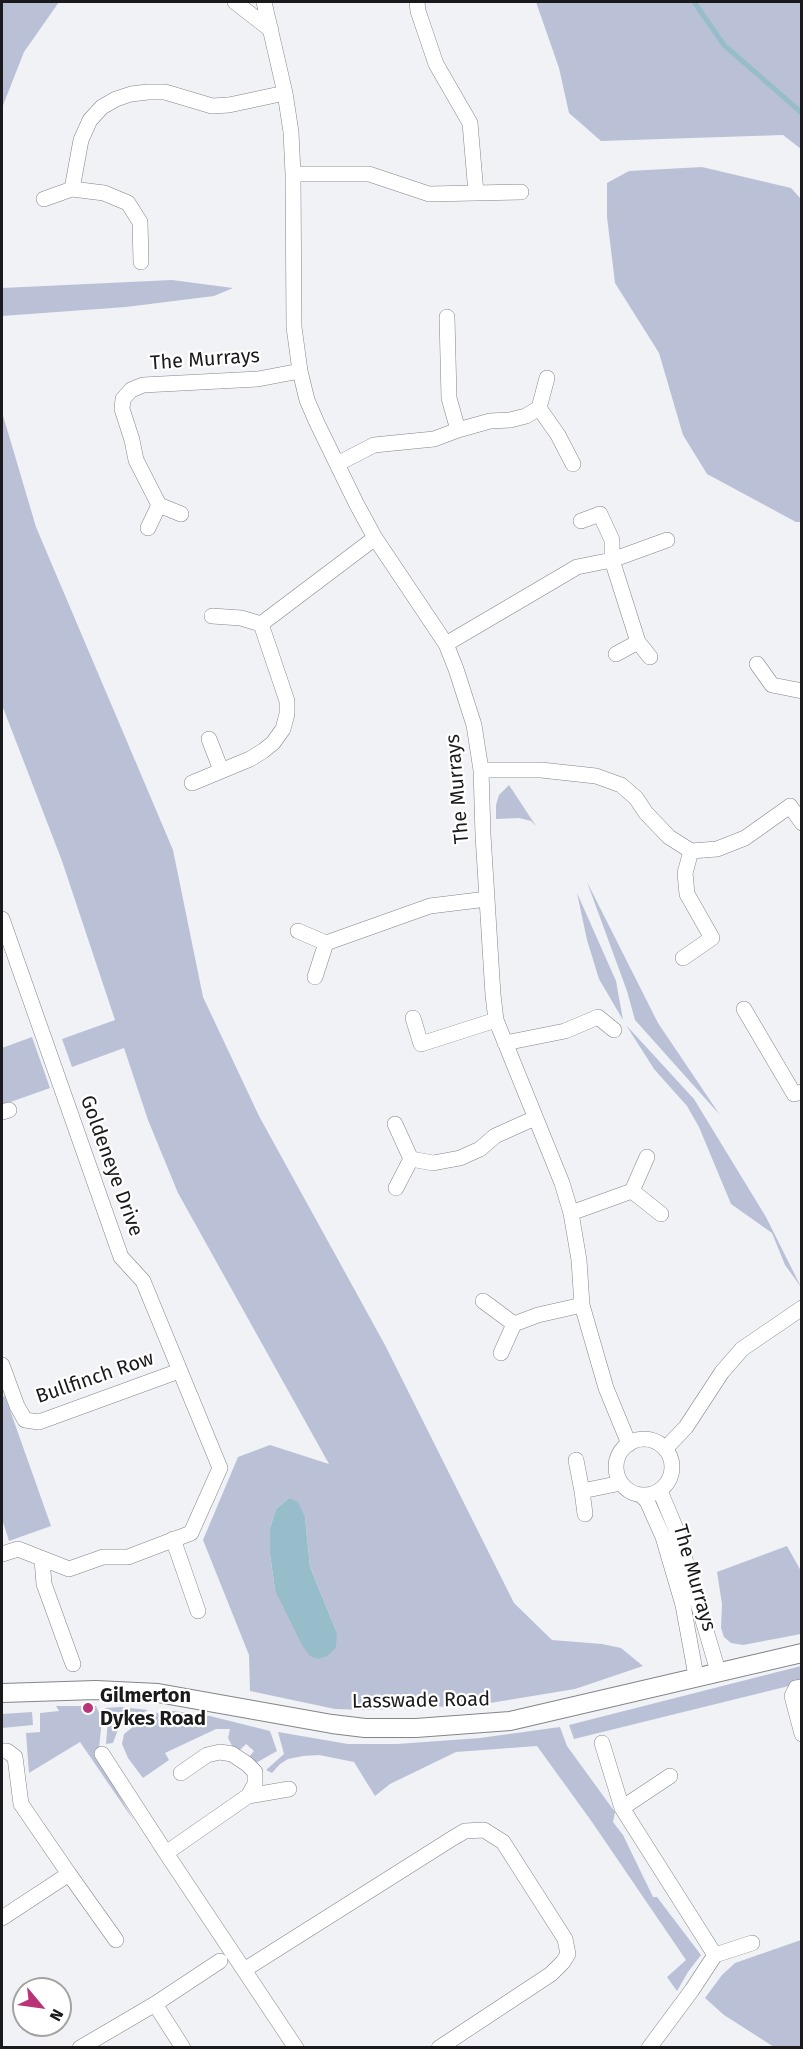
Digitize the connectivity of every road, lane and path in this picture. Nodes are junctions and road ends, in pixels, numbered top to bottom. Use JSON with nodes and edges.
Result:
{"nodes":[{"id":1,"x":235,"y":2,"type":"edge"},
{"id":2,"x":264,"y":2,"type":"edge"},
{"id":3,"x":417,"y":2,"type":"edge"},
{"id":4,"x":270,"y":30,"type":"junction"},
{"id":5,"x":285,"y":93,"type":"junction"},
{"id":6,"x":293,"y":174,"type":"junction"},
{"id":7,"x":72,"y":189,"type":"junction"},
{"id":8,"x":521,"y":192,"type":"dead end"},
{"id":9,"x":476,"y":193,"type":"junction"},
{"id":10,"x":44,"y":199,"type":"dead end"},
{"id":11,"x":141,"y":262,"type":"dead end"},
{"id":12,"x":447,"y":317,"type":"dead end"},
{"id":13,"x":300,"y":370,"type":"junction"},
{"id":14,"x":547,"y":378,"type":"dead end"},
{"id":15,"x":539,"y":408,"type":"junction"},
{"id":16,"x":458,"y":430,"type":"junction"},
{"id":17,"x":337,"y":464,"type":"junction"},
{"id":18,"x":573,"y":464,"type":"dead end"},
{"id":19,"x":159,"y":505,"type":"junction"},
{"id":20,"x":181,"y":514,"type":"dead end"},
{"id":21,"x":581,"y":521,"type":"dead end"},
{"id":22,"x":148,"y":528,"type":"dead end"},
{"id":23,"x":375,"y":538,"type":"junction"},
{"id":24,"x":667,"y":540,"type":"dead end"},
{"id":25,"x":612,"y":561,"type":"junction"},
{"id":26,"x":212,"y":616,"type":"dead end"},
{"id":27,"x":261,"y":624,"type":"junction"},
{"id":28,"x":638,"y":642,"type":"junction"},
{"id":29,"x":446,"y":644,"type":"junction"},
{"id":30,"x":616,"y":654,"type":"dead end"},
{"id":31,"x":650,"y":657,"type":"dead end"},
{"id":32,"x":757,"y":664,"type":"dead end"},
{"id":33,"x":801,"y":691,"type":"edge"},
{"id":34,"x":209,"y":739,"type":"dead end"},
{"id":35,"x":221,"y":770,"type":"junction"},
{"id":36,"x":481,"y":770,"type":"junction"},
{"id":37,"x":192,"y":783,"type":"dead end"},
{"id":38,"x":796,"y":803,"type":"edge"},
{"id":39,"x":801,"y":823,"type":"edge"},
{"id":40,"x":691,"y":851,"type":"junction"},
{"id":41,"x":488,"y":899,"type":"junction"},
{"id":42,"x":2,"y":919,"type":"edge"},
{"id":43,"x":298,"y":931,"type":"dead end"},
{"id":44,"x":326,"y":943,"type":"junction"},
{"id":45,"x":683,"y":957,"type":"dead end"},
{"id":46,"x":315,"y":977,"type":"dead end"},
{"id":47,"x":744,"y":1008,"type":"dead end"},
{"id":48,"x":413,"y":1018,"type":"dead end"},
{"id":49,"x":496,"y":1020,"type":"junction"},
{"id":50,"x":614,"y":1030,"type":"dead end"},
{"id":51,"x":504,"y":1043,"type":"junction"},
{"id":52,"x":801,"y":1092,"type":"edge"},
{"id":53,"x":535,"y":1118,"type":"junction"},
{"id":54,"x":395,"y":1125,"type":"dead end"},
{"id":55,"x":647,"y":1157,"type":"dead end"},
{"id":56,"x":411,"y":1159,"type":"junction"},
{"id":57,"x":396,"y":1188,"type":"dead end"},
{"id":58,"x":632,"y":1191,"type":"junction"},
{"id":59,"x":572,"y":1213,"type":"junction"},
{"id":60,"x":661,"y":1214,"type":"dead end"},
{"id":61,"x":483,"y":1301,"type":"dead end"},
{"id":62,"x":582,"y":1305,"type":"junction"},
{"id":63,"x":801,"y":1308,"type":"edge"},
{"id":64,"x":514,"y":1324,"type":"junction"},
{"id":65,"x":501,"y":1353,"type":"dead end"},
{"id":66,"x":2,"y":1365,"type":"edge"},
{"id":67,"x":179,"y":1371,"type":"junction"},
{"id":68,"x":629,"y":1444,"type":"junction"},
{"id":69,"x":665,"y":1449,"type":"junction"},
{"id":70,"x":576,"y":1460,"type":"dead end"},
{"id":71,"x":621,"y":1483,"type":"junction"},
{"id":72,"x":582,"y":1491,"type":"junction"},
{"id":73,"x":660,"y":1491,"type":"junction"},
{"id":74,"x":641,"y":1495,"type":"junction"},
{"id":75,"x":585,"y":1514,"type":"dead end"},
{"id":76,"x":173,"y":1539,"type":"junction"},
{"id":77,"x":2,"y":1554,"type":"edge"},
{"id":78,"x":42,"y":1559,"type":"junction"},
{"id":79,"x":198,"y":1611,"type":"dead end"},
{"id":80,"x":801,"y":1653,"type":"edge"},
{"id":81,"x":73,"y":1664,"type":"dead end"},
{"id":82,"x":718,"y":1671,"type":"junction"},
{"id":83,"x":696,"y":1676,"type":"junction"},
{"id":84,"x":797,"y":1692,"type":"edge"},
{"id":85,"x":2,"y":1693,"type":"edge"},
{"id":86,"x":801,"y":1734,"type":"edge"},
{"id":87,"x":602,"y":1743,"type":"dead end"},
{"id":88,"x":8,"y":1754,"type":"edge"},
{"id":89,"x":102,"y":1754,"type":"dead end"},
{"id":90,"x":181,"y":1773,"type":"dead end"},
{"id":91,"x":670,"y":1776,"type":"dead end"},
{"id":92,"x":289,"y":1789,"type":"dead end"},
{"id":93,"x":249,"y":1796,"type":"junction"},
{"id":94,"x":622,"y":1808,"type":"junction"},
{"id":95,"x":166,"y":1853,"type":"junction"},
{"id":96,"x":69,"y":1874,"type":"junction"},
{"id":97,"x":2,"y":1918,"type":"edge"},
{"id":98,"x":116,"y":1940,"type":"dead end"},
{"id":99,"x":753,"y":1943,"type":"dead end"},
{"id":100,"x":715,"y":1955,"type":"junction"},
{"id":101,"x":220,"y":1961,"type":"dead end"},
{"id":102,"x":244,"y":1970,"type":"junction"},
{"id":103,"x":154,"y":2004,"type":"junction"},
{"id":104,"x":80,"y":2048,"type":"edge"},
{"id":105,"x":183,"y":2048,"type":"edge"},
{"id":106,"x":296,"y":2048,"type":"edge"},
{"id":107,"x":439,"y":2048,"type":"edge"},
{"id":108,"x":650,"y":2048,"type":"edge"}],
"edges":[{"from":1,"to":4,"type":"street"},
{"from":2,"to":4,"type":"street","name":"The Murrays"},
{"from":3,"to":9,"type":"street"},
{"from":4,"to":5,"type":"street","name":"The Murrays"},
{"from":5,"to":6,"type":"street","name":"The Murrays"},
{"from":5,"to":7,"type":"street"},
{"from":6,"to":9,"type":"street"},
{"from":6,"to":13,"type":"street","name":"The Murrays"},
{"from":7,"to":10,"type":"street"},
{"from":7,"to":11,"type":"street"},
{"from":8,"to":9,"type":"street"},
{"from":12,"to":16,"type":"street"},
{"from":13,"to":17,"type":"street","name":"The Murrays"},
{"from":13,"to":19,"type":"street","name":"The Murrays"},
{"from":14,"to":15,"type":"street"},
{"from":15,"to":16,"type":"street"},
{"from":15,"to":18,"type":"street"},
{"from":16,"to":17,"type":"street"},
{"from":17,"to":23,"type":"street","name":"The Murrays"},
{"from":19,"to":20,"type":"street"},
{"from":19,"to":22,"type":"street"},
{"from":21,"to":25,"type":"street"},
{"from":23,"to":27,"type":"street"},
{"from":23,"to":29,"type":"street","name":"The Murrays"},
{"from":24,"to":25,"type":"street"},
{"from":25,"to":28,"type":"street"},
{"from":25,"to":29,"type":"street"},
{"from":26,"to":27,"type":"street"},
{"from":27,"to":35,"type":"street"},
{"from":28,"to":30,"type":"street"},
{"from":28,"to":31,"type":"street"},
{"from":29,"to":36,"type":"street","name":"The Murrays"},
{"from":32,"to":33,"type":"street"},
{"from":34,"to":35,"type":"street"},
{"from":35,"to":37,"type":"street"},
{"from":36,"to":40,"type":"street"},
{"from":36,"to":41,"type":"street","name":"The Murrays"},
{"from":38,"to":39,"type":"street"},
{"from":38,"to":40,"type":"street"},
{"from":40,"to":45,"type":"street"},
{"from":41,"to":44,"type":"street"},
{"from":41,"to":49,"type":"street","name":"The Murrays"},
{"from":42,"to":67,"type":"street","name":"Goldeneye Drive"},
{"from":43,"to":44,"type":"street"},
{"from":44,"to":46,"type":"street"},
{"from":47,"to":52,"type":"street"},
{"from":48,"to":49,"type":"street"},
{"from":49,"to":51,"type":"street","name":"The Murrays"},
{"from":50,"to":51,"type":"street"},
{"from":51,"to":53,"type":"street","name":"The Murrays"},
{"from":53,"to":56,"type":"street"},
{"from":53,"to":59,"type":"street","name":"The Murrays"},
{"from":54,"to":56,"type":"street"},
{"from":55,"to":58,"type":"street"},
{"from":56,"to":57,"type":"street"},
{"from":58,"to":59,"type":"street"},
{"from":58,"to":60,"type":"street"},
{"from":59,"to":62,"type":"street","name":"The Murrays"},
{"from":61,"to":64,"type":"street"},
{"from":62,"to":64,"type":"street"},
{"from":62,"to":68,"type":"street","name":"The Murrays"},
{"from":63,"to":69,"type":"street"},
{"from":64,"to":65,"type":"street"},
{"from":66,"to":67,"type":"street","name":"Bullfinch Row"},
{"from":67,"to":76,"type":"street","name":"Goldeneye Drive"},
{"from":68,"to":69,"type":"street"},
{"from":68,"to":71,"type":"street"},
{"from":69,"to":73,"type":"street"},
{"from":70,"to":72,"type":"street"},
{"from":71,"to":72,"type":"street"},
{"from":71,"to":74,"type":"street","name":"The Murrays"},
{"from":72,"to":75,"type":"street"},
{"from":73,"to":74,"type":"street"},
{"from":73,"to":82,"type":"street","name":"The Murrays"},
{"from":74,"to":83,"type":"street","name":"The Murrays"},
{"from":76,"to":78,"type":"street","name":"Goldeneye Drive"},
{"from":76,"to":79,"type":"street"},
{"from":77,"to":78,"type":"street","name":"Goldeneye Drive"},
{"from":78,"to":81,"type":"street"},
{"from":80,"to":82,"type":"street","name":"Lasswade Road"},
{"from":82,"to":83,"type":"street","name":"Lasswade Road"},
{"from":83,"to":85,"type":"street","name":"Lasswade Road"},
{"from":84,"to":86,"type":"street"},
{"from":87,"to":94,"type":"street"},
{"from":88,"to":96,"type":"street"},
{"from":89,"to":95,"type":"street"},
{"from":90,"to":93,"type":"street"},
{"from":91,"to":94,"type":"street"},
{"from":92,"to":93,"type":"street"},
{"from":93,"to":95,"type":"street"},
{"from":94,"to":100,"type":"street"},
{"from":95,"to":102,"type":"street"},
{"from":96,"to":97,"type":"street"},
{"from":96,"to":98,"type":"street"},
{"from":99,"to":100,"type":"street"},
{"from":100,"to":108,"type":"street"},
{"from":101,"to":103,"type":"street"},
{"from":102,"to":106,"type":"street"},
{"from":102,"to":107,"type":"street"},
{"from":103,"to":104,"type":"street"},
{"from":103,"to":105,"type":"street"}]}
